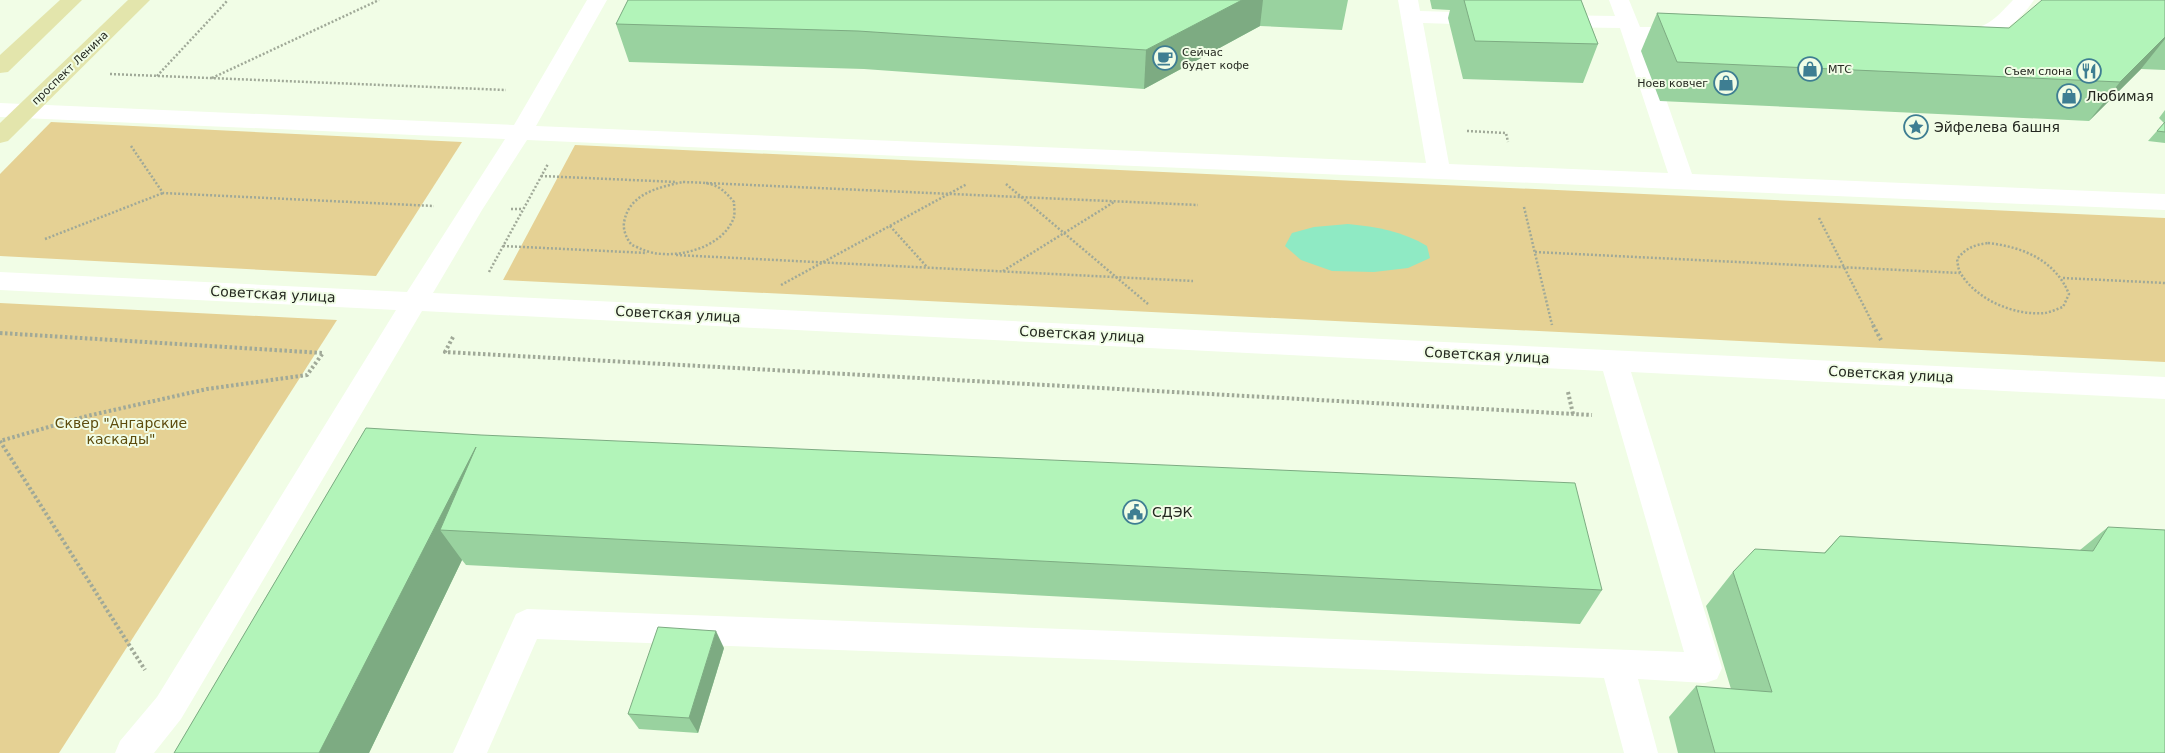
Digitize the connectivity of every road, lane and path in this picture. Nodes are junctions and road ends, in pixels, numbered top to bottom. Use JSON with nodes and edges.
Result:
{"nodes":[{"id":1,"x":72,"y":0,"type":"edge"},
{"id":2,"x":140,"y":0,"type":"edge"},
{"id":3,"x":228,"y":0,"type":"edge"},
{"id":4,"x":379,"y":0,"type":"edge"},
{"id":5,"x":596,"y":0,"type":"edge"},
{"id":6,"x":1619,"y":0,"type":"edge"},
{"id":7,"x":2024,"y":0,"type":"edge"},
{"id":8,"x":1410,"y":9,"type":"edge"},
{"id":9,"x":1509,"y":20,"type":"edge"},
{"id":10,"x":1538,"y":20,"type":"edge"},
{"id":11,"x":1629,"y":28,"type":"junction"},
{"id":12,"x":1704,"y":33,"type":"edge"},
{"id":13,"x":1936,"y":35,"type":"edge"},
{"id":14,"x":0,"y":66,"type":"edge"},
{"id":15,"x":212,"y":78,"type":"junction"},
{"id":16,"x":545,"y":92,"type":"junction"},
{"id":17,"x":0,"y":110,"type":"edge"},
{"id":18,"x":26,"y":111,"type":"junction"},
{"id":19,"x":521,"y":132,"type":"junction"},
{"id":20,"x":0,"y":136,"type":"edge"},
{"id":21,"x":130,"y":143,"type":"dead end"},
{"id":22,"x":549,"y":162,"type":"dead end"},
{"id":23,"x":1439,"y":171,"type":"junction"},
{"id":24,"x":541,"y":176,"type":"junction"},
{"id":25,"x":974,"y":180,"type":"dead end"},
{"id":26,"x":1682,"y":181,"type":"junction"},
{"id":27,"x":683,"y":182,"type":"junction"},
{"id":28,"x":1003,"y":182,"type":"dead end"},
{"id":29,"x":706,"y":183,"type":"junction"},
{"id":30,"x":163,"y":193,"type":"junction"},
{"id":31,"x":949,"y":194,"type":"junction"},
{"id":32,"x":1021,"y":197,"type":"junction"},
{"id":33,"x":1522,"y":200,"type":"dead end"},
{"id":34,"x":1115,"y":202,"type":"junction"},
{"id":35,"x":2165,"y":202,"type":"edge"},
{"id":36,"x":1198,"y":205,"type":"dead end"},
{"id":37,"x":472,"y":207,"type":"junction"},
{"id":38,"x":1817,"y":214,"type":"dead end"},
{"id":39,"x":890,"y":226,"type":"junction"},
{"id":40,"x":1064,"y":233,"type":"junction"},
{"id":41,"x":45,"y":239,"type":"dead end"},
{"id":42,"x":503,"y":246,"type":"junction"},
{"id":43,"x":1535,"y":252,"type":"junction"},
{"id":44,"x":650,"y":253,"type":"junction"},
{"id":45,"x":676,"y":254,"type":"junction"},
{"id":46,"x":823,"y":262,"type":"junction"},
{"id":47,"x":927,"y":267,"type":"junction"},
{"id":48,"x":1844,"y":268,"type":"junction"},
{"id":49,"x":1002,"y":271,"type":"junction"},
{"id":50,"x":1960,"y":273,"type":"junction"},
{"id":51,"x":487,"y":275,"type":"dead end"},
{"id":52,"x":1116,"y":277,"type":"junction"},
{"id":53,"x":2063,"y":278,"type":"junction"},
{"id":54,"x":0,"y":281,"type":"edge"},
{"id":55,"x":1193,"y":281,"type":"dead end"},
{"id":56,"x":2165,"y":283,"type":"edge"},
{"id":57,"x":777,"y":287,"type":"dead end"},
{"id":58,"x":416,"y":301,"type":"junction"},
{"id":59,"x":1155,"y":309,"type":"dead end"},
{"id":60,"x":1553,"y":328,"type":"dead end"},
{"id":61,"x":0,"y":333,"type":"edge"},
{"id":62,"x":1883,"y":345,"type":"dead end"},
{"id":63,"x":445,"y":352,"type":"dead end"},
{"id":64,"x":1614,"y":361,"type":"junction"},
{"id":65,"x":1566,"y":386,"type":"dead end"},
{"id":66,"x":2165,"y":388,"type":"edge"},
{"id":67,"x":1573,"y":414,"type":"junction"},
{"id":68,"x":1630,"y":417,"type":"junction"},
{"id":69,"x":0,"y":441,"type":"edge"},
{"id":70,"x":1617,"y":663,"type":"junction"},
{"id":71,"x":169,"y":708,"type":"junction"},
{"id":72,"x":132,"y":753,"type":"edge"},
{"id":73,"x":470,"y":753,"type":"edge"},
{"id":74,"x":1640,"y":753,"type":"edge"}],
"edges":[{"from":1,"to":14,"type":"main road"},
{"from":2,"to":18,"type":"main road","name":"проспект Ленина"},
{"from":3,"to":15,"type":"path"},
{"from":4,"to":15,"type":"path"},
{"from":5,"to":16,"type":"street"},
{"from":6,"to":11,"type":"street"},
{"from":7,"to":13,"type":"street"},
{"from":8,"to":9,"type":"street"},
{"from":8,"to":23,"type":"street"},
{"from":10,"to":11,"type":"street"},
{"from":11,"to":12,"type":"street"},
{"from":11,"to":26,"type":"street"},
{"from":15,"to":16,"type":"path"},
{"from":16,"to":19,"type":"street"},
{"from":17,"to":18,"type":"street"},
{"from":18,"to":19,"type":"street"},
{"from":18,"to":20,"type":"main road","name":"проспект Ленина"},
{"from":19,"to":23,"type":"street"},
{"from":19,"to":37,"type":"street"},
{"from":21,"to":30,"type":"path"},
{"from":22,"to":24,"type":"path"},
{"from":23,"to":26,"type":"street"},
{"from":24,"to":27,"type":"path"},
{"from":24,"to":42,"type":"path"},
{"from":25,"to":31,"type":"path"},
{"from":26,"to":35,"type":"street"},
{"from":27,"to":29,"type":"path"},
{"from":27,"to":44,"type":"path"},
{"from":28,"to":32,"type":"path"},
{"from":29,"to":31,"type":"path"},
{"from":29,"to":45,"type":"path"},
{"from":30,"to":37,"type":"path"},
{"from":30,"to":41,"type":"path"},
{"from":31,"to":32,"type":"path"},
{"from":31,"to":39,"type":"path"},
{"from":32,"to":34,"type":"path"},
{"from":32,"to":40,"type":"path"},
{"from":33,"to":43,"type":"path"},
{"from":34,"to":36,"type":"path"},
{"from":34,"to":40,"type":"path"},
{"from":37,"to":58,"type":"street"},
{"from":38,"to":48,"type":"path"},
{"from":39,"to":46,"type":"path"},
{"from":39,"to":47,"type":"path"},
{"from":40,"to":49,"type":"path"},
{"from":40,"to":52,"type":"path"},
{"from":42,"to":44,"type":"path"},
{"from":42,"to":51,"type":"path"},
{"from":43,"to":48,"type":"path"},
{"from":43,"to":60,"type":"path"},
{"from":44,"to":45,"type":"path"},
{"from":45,"to":46,"type":"path"},
{"from":46,"to":47,"type":"path"},
{"from":46,"to":57,"type":"path"},
{"from":47,"to":49,"type":"path"},
{"from":48,"to":50,"type":"path"},
{"from":48,"to":62,"type":"path"},
{"from":49,"to":52,"type":"path"},
{"from":50,"to":53,"type":"path"},
{"from":50,"to":53,"type":"path"},
{"from":52,"to":55,"type":"path"},
{"from":52,"to":59,"type":"path"},
{"from":53,"to":56,"type":"path"},
{"from":54,"to":58,"type":"street","name":"Советская улица"},
{"from":58,"to":64,"type":"street","name":"Советская улица"},
{"from":58,"to":71,"type":"street"},
{"from":61,"to":69,"type":"path"},
{"from":63,"to":67,"type":"path"},
{"from":64,"to":66,"type":"street","name":"Советская улица"},
{"from":64,"to":68,"type":"street"},
{"from":65,"to":67,"type":"path"},
{"from":67,"to":68,"type":"path"},
{"from":68,"to":70,"type":"street"},
{"from":69,"to":71,"type":"path"},
{"from":70,"to":73,"type":"street"},
{"from":70,"to":74,"type":"street"},
{"from":71,"to":72,"type":"street"}]}
